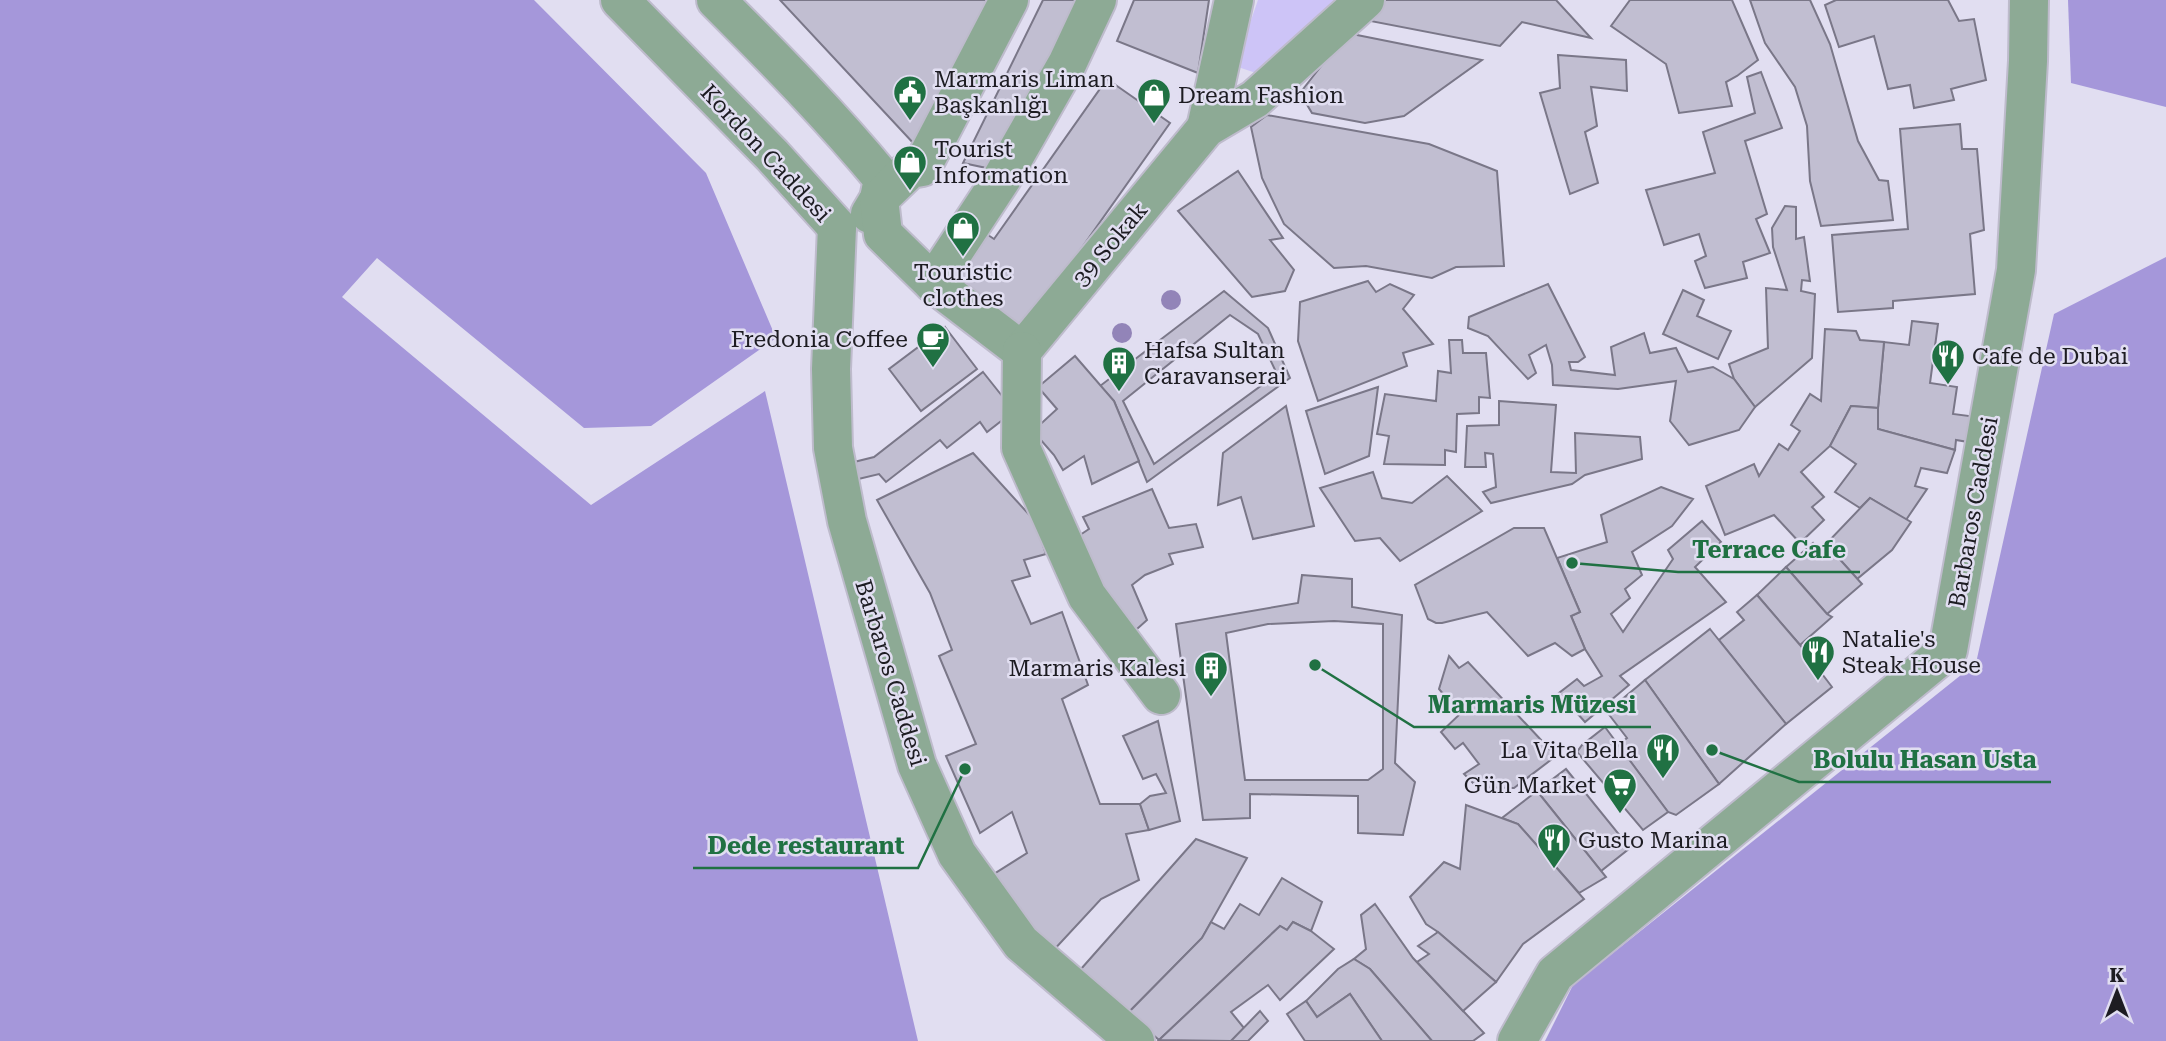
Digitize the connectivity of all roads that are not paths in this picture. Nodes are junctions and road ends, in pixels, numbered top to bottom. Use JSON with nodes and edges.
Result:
{"nodes":[{"id":1,"x":620,"y":0,"type":"edge"},
{"id":2,"x":716,"y":0,"type":"edge"},
{"id":3,"x":1009,"y":0,"type":"edge"},
{"id":4,"x":1097,"y":0,"type":"edge"},
{"id":5,"x":1234,"y":0,"type":"edge"},
{"id":6,"x":1365,"y":0,"type":"edge"},
{"id":7,"x":2029,"y":0,"type":"edge"},
{"id":8,"x":1206,"y":128,"type":"junction"},
{"id":9,"x":879,"y":198,"type":"junction"},
{"id":10,"x":837,"y":227,"type":"junction"},
{"id":11,"x":933,"y":283,"type":"junction"},
{"id":12,"x":1022,"y":351,"type":"junction"},
{"id":13,"x":1161,"y":695,"type":"dead end"},
{"id":14,"x":1135,"y":1041,"type":"edge"},
{"id":15,"x":1517,"y":1041,"type":"edge"}],
"edges":[{"from":1,"to":10,"type":"street","name":"Kordon Caddesi"},
{"from":2,"to":9,"type":"street"},
{"from":3,"to":9,"type":"street","name":"Kordon Caddesi"},
{"from":4,"to":11,"type":"street"},
{"from":5,"to":8,"type":"street"},
{"from":6,"to":8,"type":"street","name":"39 Sokak"},
{"from":7,"to":15,"type":"street","name":"Barbaros Caddesi"},
{"from":8,"to":12,"type":"street","name":"39 Sokak"},
{"from":9,"to":10,"type":"street","name":"Kordon Caddesi"},
{"from":9,"to":11,"type":"street"},
{"from":10,"to":14,"type":"street","name":"Barbaros Caddesi"},
{"from":11,"to":12,"type":"street"},
{"from":12,"to":13,"type":"street"}]}
